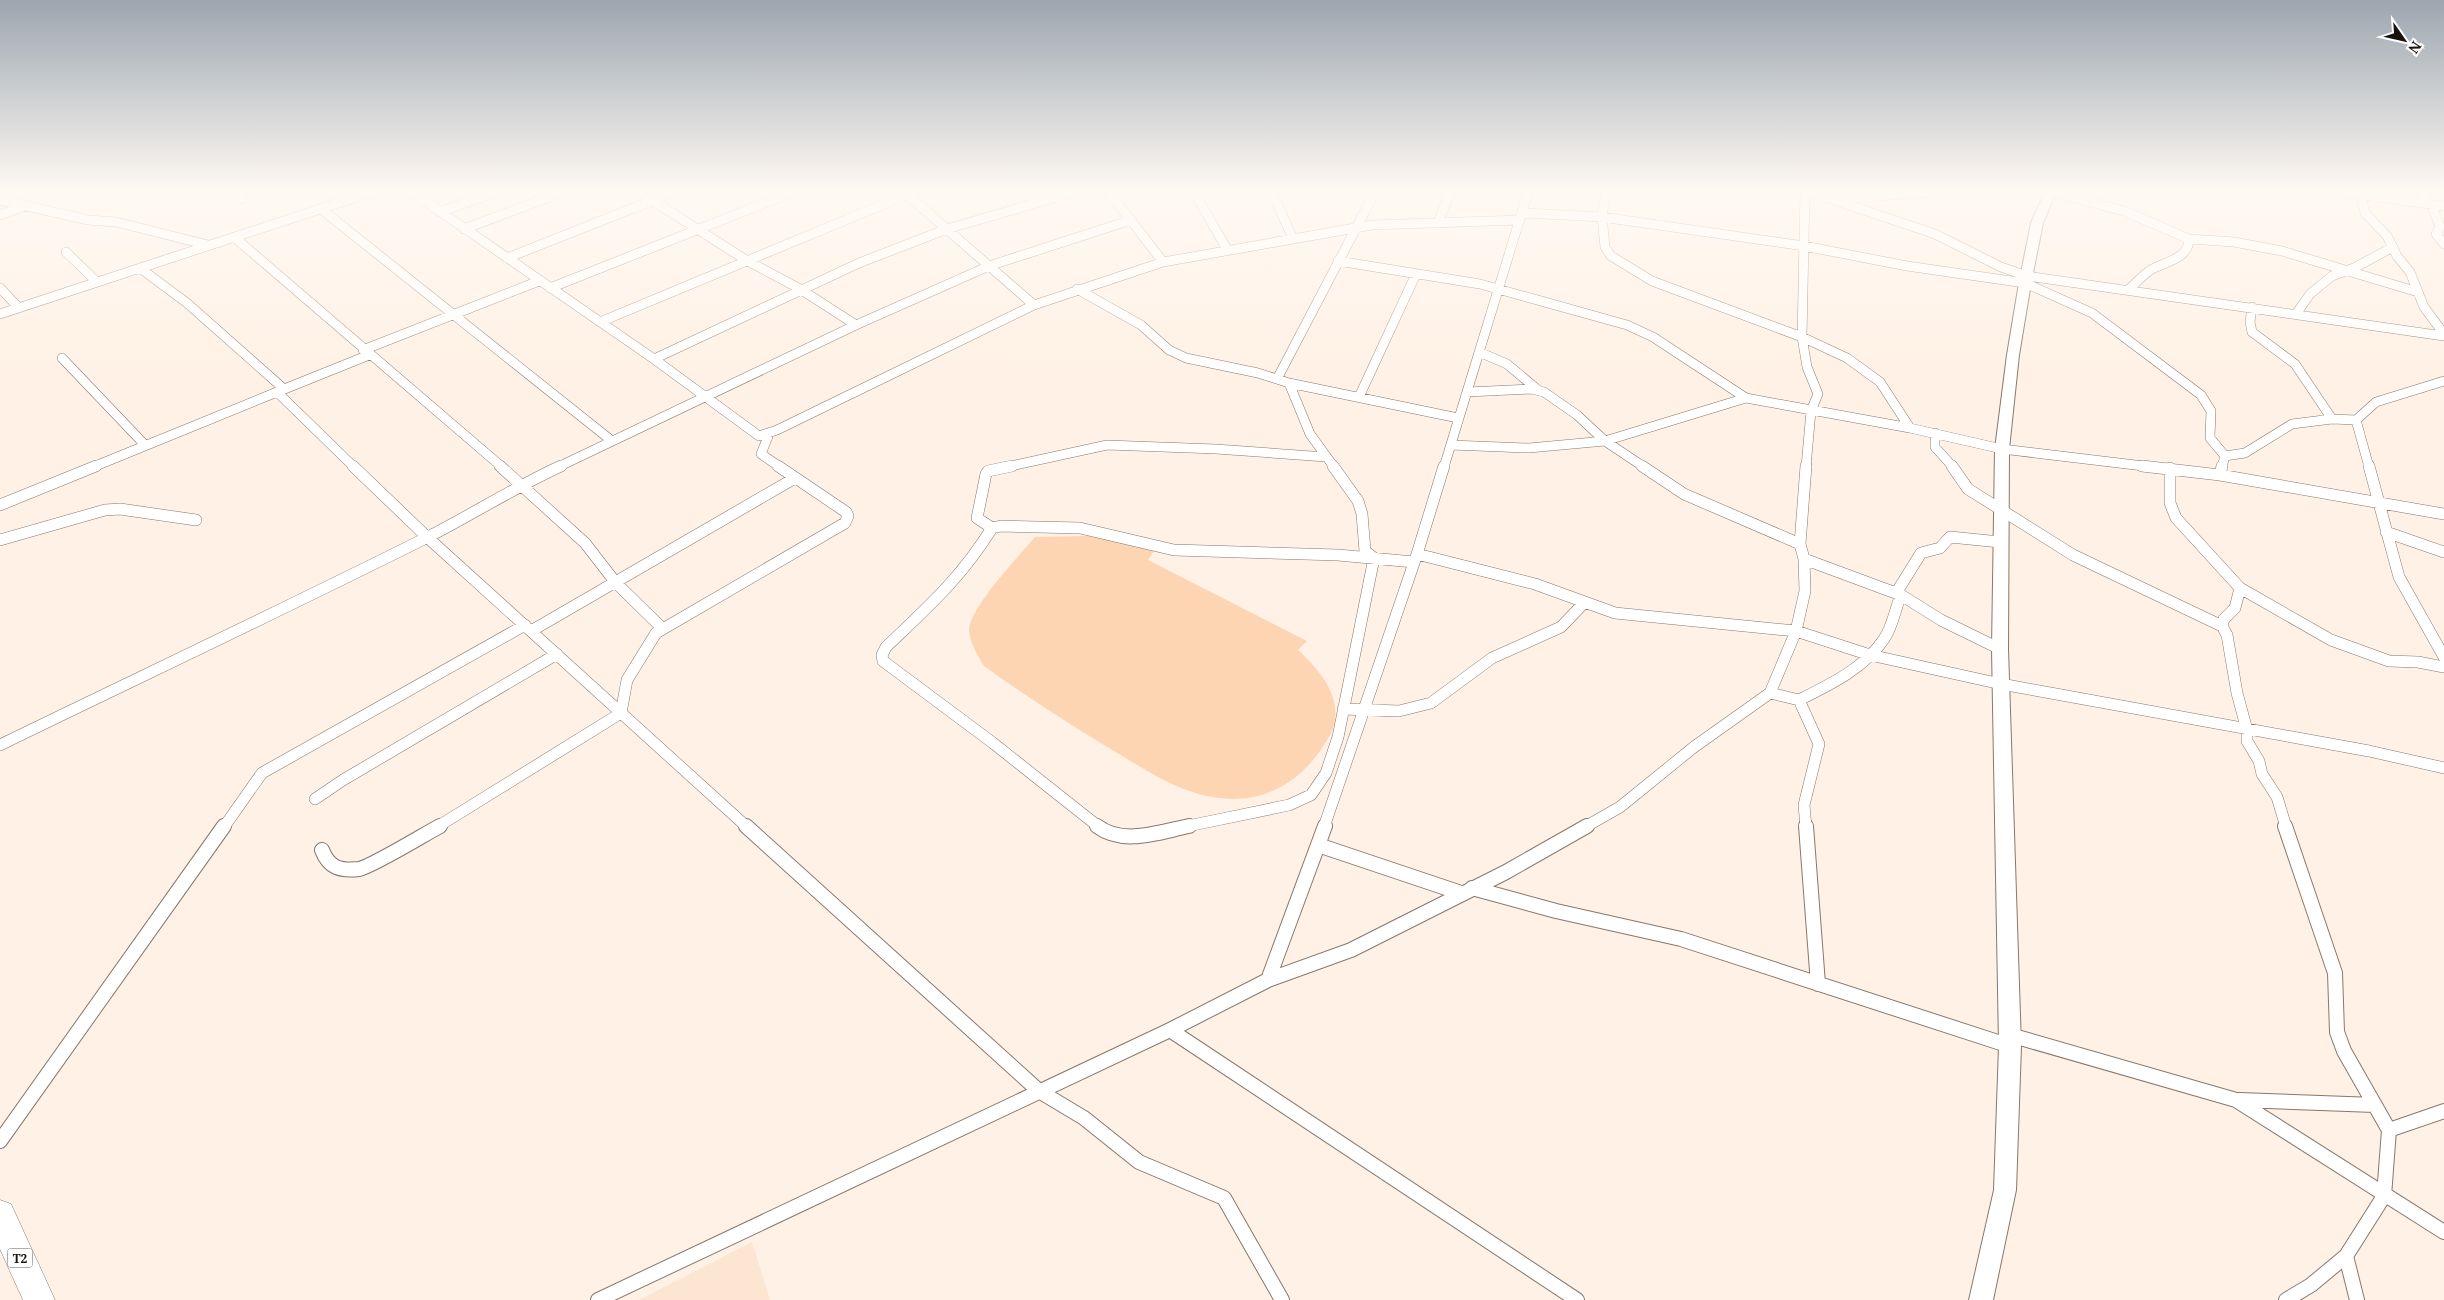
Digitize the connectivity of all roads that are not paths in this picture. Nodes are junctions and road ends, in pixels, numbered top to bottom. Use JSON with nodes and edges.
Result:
{"nodes":[{"id":1,"x":66,"y":252,"type":"dead end"},
{"id":2,"x":185,"y":253,"type":"edge"},
{"id":3,"x":252,"y":253,"type":"edge"},
{"id":4,"x":377,"y":253,"type":"edge"},
{"id":5,"x":499,"y":253,"type":"edge"},
{"id":6,"x":521,"y":253,"type":"edge"},
{"id":7,"x":639,"y":253,"type":"edge"},
{"id":8,"x":735,"y":253,"type":"edge"},
{"id":9,"x":764,"y":253,"type":"edge"},
{"id":10,"x":886,"y":253,"type":"edge"},
{"id":11,"x":974,"y":253,"type":"edge"},
{"id":12,"x":1030,"y":253,"type":"edge"},
{"id":13,"x":1156,"y":253,"type":"edge"},
{"id":14,"x":1218,"y":253,"type":"edge"},
{"id":15,"x":1343,"y":253,"type":"edge"},
{"id":16,"x":1510,"y":253,"type":"edge"},
{"id":17,"x":1607,"y":253,"type":"edge"},
{"id":18,"x":1804,"y":253,"type":"edge"},
{"id":19,"x":1838,"y":253,"type":"edge"},
{"id":20,"x":1974,"y":253,"type":"edge"},
{"id":21,"x":2031,"y":253,"type":"edge"},
{"id":22,"x":2183,"y":253,"type":"edge"},
{"id":23,"x":2285,"y":253,"type":"edge"},
{"id":24,"x":2382,"y":253,"type":"edge"},
{"id":25,"x":2397,"y":253,"type":"edge"},
{"id":26,"x":507,"y":258,"type":"junction"},
{"id":27,"x":746,"y":260,"type":"junction"},
{"id":28,"x":1338,"y":261,"type":"junction"},
{"id":29,"x":1163,"y":262,"type":"junction"},
{"id":30,"x":989,"y":266,"type":"junction"},
{"id":31,"x":140,"y":268,"type":"junction"},
{"id":32,"x":2347,"y":270,"type":"junction"},
{"id":33,"x":1416,"y":274,"type":"junction"},
{"id":34,"x":2026,"y":280,"type":"junction"},
{"id":35,"x":540,"y":281,"type":"junction"},
{"id":36,"x":97,"y":282,"type":"junction"},
{"id":37,"x":0,"y":288,"type":"edge"},
{"id":38,"x":550,"y":288,"type":"junction"},
{"id":39,"x":800,"y":289,"type":"junction"},
{"id":40,"x":1077,"y":289,"type":"junction"},
{"id":41,"x":1499,"y":289,"type":"junction"},
{"id":42,"x":2128,"y":290,"type":"junction"},
{"id":43,"x":2418,"y":292,"type":"junction"},
{"id":44,"x":1034,"y":305,"type":"junction"},
{"id":45,"x":2252,"y":307,"type":"junction"},
{"id":46,"x":19,"y":308,"type":"junction"},
{"id":47,"x":0,"y":314,"type":"edge"},
{"id":48,"x":455,"y":314,"type":"junction"},
{"id":49,"x":2296,"y":314,"type":"junction"},
{"id":50,"x":600,"y":322,"type":"junction"},
{"id":51,"x":856,"y":325,"type":"junction"},
{"id":52,"x":2444,"y":335,"type":"edge"},
{"id":53,"x":1802,"y":337,"type":"junction"},
{"id":54,"x":1480,"y":352,"type":"junction"},
{"id":55,"x":366,"y":353,"type":"junction"},
{"id":56,"x":62,"y":358,"type":"dead end"},
{"id":57,"x":654,"y":359,"type":"junction"},
{"id":58,"x":1278,"y":379,"type":"junction"},
{"id":59,"x":2444,"y":381,"type":"edge"},
{"id":60,"x":1289,"y":383,"type":"junction"},
{"id":61,"x":1538,"y":390,"type":"junction"},
{"id":62,"x":280,"y":391,"type":"junction"},
{"id":63,"x":1467,"y":392,"type":"junction"},
{"id":64,"x":704,"y":396,"type":"junction"},
{"id":65,"x":1359,"y":398,"type":"junction"},
{"id":66,"x":1746,"y":398,"type":"junction"},
{"id":67,"x":1811,"y":411,"type":"junction"},
{"id":68,"x":1458,"y":418,"type":"junction"},
{"id":69,"x":2332,"y":419,"type":"junction"},
{"id":70,"x":2356,"y":420,"type":"junction"},
{"id":71,"x":1910,"y":428,"type":"junction"},
{"id":72,"x":1935,"y":433,"type":"junction"},
{"id":73,"x":769,"y":434,"type":"junction"},
{"id":74,"x":612,"y":441,"type":"junction"},
{"id":75,"x":1605,"y":441,"type":"junction"},
{"id":76,"x":145,"y":445,"type":"junction"},
{"id":77,"x":1451,"y":445,"type":"junction"},
{"id":78,"x":2002,"y":449,"type":"junction"},
{"id":79,"x":2225,"y":456,"type":"junction"},
{"id":80,"x":1326,"y":457,"type":"junction"},
{"id":81,"x":2170,"y":468,"type":"junction"},
{"id":82,"x":2220,"y":475,"type":"junction"},
{"id":83,"x":795,"y":478,"type":"junction"},
{"id":84,"x":522,"y":484,"type":"junction"},
{"id":85,"x":0,"y":494,"type":"edge"},
{"id":86,"x":2378,"y":503,"type":"junction"},
{"id":87,"x":4,"y":504,"type":"edge"},
{"id":88,"x":2000,"y":511,"type":"junction"},
{"id":89,"x":2444,"y":514,"type":"edge"},
{"id":90,"x":196,"y":520,"type":"dead end"},
{"id":91,"x":992,"y":528,"type":"junction"},
{"id":92,"x":2386,"y":532,"type":"junction"},
{"id":93,"x":427,"y":537,"type":"junction"},
{"id":94,"x":0,"y":540,"type":"edge"},
{"id":95,"x":2000,"y":542,"type":"junction"},
{"id":96,"x":1800,"y":544,"type":"junction"},
{"id":97,"x":2444,"y":552,"type":"edge"},
{"id":98,"x":1374,"y":558,"type":"junction"},
{"id":99,"x":1415,"y":558,"type":"junction"},
{"id":100,"x":1804,"y":559,"type":"junction"},
{"id":101,"x":616,"y":583,"type":"junction"},
{"id":102,"x":2240,"y":588,"type":"junction"},
{"id":103,"x":1901,"y":595,"type":"junction"},
{"id":104,"x":1584,"y":603,"type":"junction"},
{"id":105,"x":2222,"y":626,"type":"junction"},
{"id":106,"x":528,"y":628,"type":"junction"},
{"id":107,"x":662,"y":628,"type":"junction"},
{"id":108,"x":1796,"y":631,"type":"junction"},
{"id":109,"x":2000,"y":649,"type":"junction"},
{"id":110,"x":556,"y":654,"type":"junction"},
{"id":111,"x":1870,"y":655,"type":"junction"},
{"id":112,"x":2444,"y":657,"type":"edge"},
{"id":113,"x":2444,"y":667,"type":"edge"},
{"id":114,"x":2001,"y":684,"type":"junction"},
{"id":115,"x":1770,"y":693,"type":"junction"},
{"id":116,"x":1799,"y":700,"type":"junction"},
{"id":117,"x":1343,"y":709,"type":"junction"},
{"id":118,"x":1364,"y":711,"type":"junction"},
{"id":119,"x":622,"y":713,"type":"junction"},
{"id":120,"x":2247,"y":730,"type":"junction"},
{"id":121,"x":0,"y":745,"type":"edge"},
{"id":122,"x":2444,"y":768,"type":"edge"},
{"id":123,"x":315,"y":799,"type":"dead end"},
{"id":124,"x":1318,"y":845,"type":"junction"},
{"id":125,"x":322,"y":850,"type":"dead end"},
{"id":126,"x":1467,"y":891,"type":"junction"},
{"id":127,"x":1268,"y":980,"type":"junction"},
{"id":128,"x":1818,"y":984,"type":"junction"},
{"id":129,"x":1170,"y":1030,"type":"junction"},
{"id":130,"x":2010,"y":1041,"type":"junction"},
{"id":131,"x":1039,"y":1091,"type":"junction"},
{"id":132,"x":2236,"y":1100,"type":"junction"},
{"id":133,"x":2375,"y":1105,"type":"junction"},
{"id":134,"x":2444,"y":1111,"type":"edge"},
{"id":135,"x":2389,"y":1130,"type":"junction"},
{"id":136,"x":0,"y":1141,"type":"edge"},
{"id":137,"x":2384,"y":1196,"type":"junction"},
{"id":138,"x":0,"y":1216,"type":"edge"},
{"id":139,"x":2444,"y":1232,"type":"edge"},
{"id":140,"x":2346,"y":1256,"type":"junction"},
{"id":141,"x":39,"y":1300,"type":"edge"},
{"id":142,"x":598,"y":1300,"type":"edge"},
{"id":143,"x":1282,"y":1300,"type":"edge"},
{"id":144,"x":1576,"y":1300,"type":"edge"},
{"id":145,"x":1981,"y":1300,"type":"edge"},
{"id":146,"x":2286,"y":1300,"type":"edge"},
{"id":147,"x":2357,"y":1300,"type":"edge"}],
"edges":[{"from":1,"to":36,"type":"street"},
{"from":2,"to":31,"type":"street"},
{"from":3,"to":55,"type":"street"},
{"from":4,"to":48,"type":"street"},
{"from":5,"to":26,"type":"street"},
{"from":6,"to":26,"type":"street"},
{"from":7,"to":38,"type":"street"},
{"from":8,"to":27,"type":"street"},
{"from":9,"to":27,"type":"street"},
{"from":10,"to":39,"type":"street"},
{"from":11,"to":30,"type":"street"},
{"from":12,"to":30,"type":"street"},
{"from":13,"to":29,"type":"street"},
{"from":14,"to":29,"type":"street"},
{"from":15,"to":28,"type":"street"},
{"from":16,"to":41,"type":"street"},
{"from":17,"to":53,"type":"street"},
{"from":18,"to":53,"type":"street"},
{"from":19,"to":34,"type":"street"},
{"from":20,"to":34,"type":"street"},
{"from":21,"to":34,"type":"street"},
{"from":22,"to":42,"type":"street"},
{"from":23,"to":32,"type":"street"},
{"from":24,"to":32,"type":"street"},
{"from":25,"to":43,"type":"street"},
{"from":26,"to":35,"type":"street"},
{"from":27,"to":39,"type":"street"},
{"from":27,"to":50,"type":"street"},
{"from":28,"to":33,"type":"street"},
{"from":28,"to":58,"type":"street"},
{"from":29,"to":40,"type":"street"},
{"from":30,"to":44,"type":"street"},
{"from":30,"to":51,"type":"street"},
{"from":31,"to":36,"type":"street"},
{"from":31,"to":62,"type":"street"},
{"from":32,"to":43,"type":"street"},
{"from":32,"to":49,"type":"street"},
{"from":33,"to":41,"type":"street"},
{"from":33,"to":65,"type":"street"},
{"from":34,"to":42,"type":"street"},
{"from":34,"to":78,"type":"street"},
{"from":34,"to":79,"type":"street"},
{"from":35,"to":38,"type":"street"},
{"from":35,"to":48,"type":"street"},
{"from":36,"to":46,"type":"street"},
{"from":37,"to":46,"type":"street"},
{"from":38,"to":50,"type":"street"},
{"from":39,"to":51,"type":"street"},
{"from":39,"to":57,"type":"street"},
{"from":40,"to":44,"type":"street"},
{"from":40,"to":58,"type":"street"},
{"from":41,"to":54,"type":"street"},
{"from":41,"to":66,"type":"street"},
{"from":42,"to":45,"type":"street"},
{"from":43,"to":52,"type":"street"},
{"from":44,"to":73,"type":"street"},
{"from":45,"to":49,"type":"street"},
{"from":45,"to":69,"type":"street"},
{"from":46,"to":47,"type":"street"},
{"from":48,"to":55,"type":"street"},
{"from":48,"to":74,"type":"street"},
{"from":49,"to":52,"type":"street"},
{"from":50,"to":57,"type":"street"},
{"from":51,"to":64,"type":"street"},
{"from":53,"to":67,"type":"street"},
{"from":53,"to":71,"type":"street"},
{"from":54,"to":61,"type":"street"},
{"from":54,"to":63,"type":"street"},
{"from":55,"to":62,"type":"street"},
{"from":55,"to":84,"type":"street"},
{"from":56,"to":76,"type":"street"},
{"from":57,"to":64,"type":"street"},
{"from":58,"to":60,"type":"street"},
{"from":59,"to":70,"type":"street"},
{"from":60,"to":65,"type":"street"},
{"from":60,"to":80,"type":"street"},
{"from":61,"to":63,"type":"street"},
{"from":61,"to":75,"type":"street"},
{"from":62,"to":76,"type":"street"},
{"from":62,"to":93,"type":"street"},
{"from":63,"to":68,"type":"street"},
{"from":64,"to":73,"type":"street"},
{"from":64,"to":74,"type":"street"},
{"from":65,"to":68,"type":"street"},
{"from":66,"to":67,"type":"street"},
{"from":66,"to":75,"type":"street"},
{"from":67,"to":71,"type":"street"},
{"from":67,"to":96,"type":"street"},
{"from":68,"to":77,"type":"street"},
{"from":69,"to":70,"type":"street"},
{"from":69,"to":79,"type":"street"},
{"from":70,"to":86,"type":"street"},
{"from":71,"to":72,"type":"street"},
{"from":72,"to":78,"type":"street"},
{"from":72,"to":88,"type":"street"},
{"from":73,"to":83,"type":"street"},
{"from":74,"to":84,"type":"street"},
{"from":75,"to":77,"type":"street"},
{"from":75,"to":96,"type":"street"},
{"from":76,"to":87,"type":"street"},
{"from":77,"to":99,"type":"street"},
{"from":78,"to":81,"type":"street"},
{"from":78,"to":88,"type":"street"},
{"from":79,"to":82,"type":"street"},
{"from":80,"to":91,"type":"street"},
{"from":80,"to":98,"type":"street"},
{"from":81,"to":82,"type":"street"},
{"from":81,"to":102,"type":"street"},
{"from":82,"to":86,"type":"street"},
{"from":83,"to":101,"type":"street"},
{"from":83,"to":107,"type":"street"},
{"from":84,"to":93,"type":"street"},
{"from":84,"to":101,"type":"street"},
{"from":85,"to":87,"type":"street"},
{"from":86,"to":89,"type":"street"},
{"from":86,"to":92,"type":"street"},
{"from":88,"to":95,"type":"street"},
{"from":88,"to":105,"type":"street"},
{"from":90,"to":94,"type":"street"},
{"from":91,"to":98,"type":"street"},
{"from":91,"to":117,"type":"street"},
{"from":92,"to":97,"type":"street"},
{"from":92,"to":112,"type":"street"},
{"from":93,"to":106,"type":"street"},
{"from":93,"to":121,"type":"street"},
{"from":95,"to":103,"type":"street"},
{"from":95,"to":109,"type":"street"},
{"from":96,"to":100,"type":"street"},
{"from":98,"to":99,"type":"street"},
{"from":98,"to":117,"type":"street"},
{"from":99,"to":104,"type":"street"},
{"from":99,"to":118,"type":"street"},
{"from":100,"to":103,"type":"street"},
{"from":100,"to":108,"type":"street"},
{"from":101,"to":106,"type":"street"},
{"from":101,"to":107,"type":"street"},
{"from":102,"to":105,"type":"street"},
{"from":102,"to":113,"type":"street"},
{"from":103,"to":109,"type":"street"},
{"from":103,"to":111,"type":"street"},
{"from":104,"to":108,"type":"street"},
{"from":104,"to":118,"type":"street"},
{"from":105,"to":120,"type":"street"},
{"from":106,"to":110,"type":"street"},
{"from":106,"to":136,"type":"street"},
{"from":107,"to":119,"type":"street"},
{"from":108,"to":111,"type":"street"},
{"from":108,"to":115,"type":"street"},
{"from":109,"to":114,"type":"street"},
{"from":110,"to":119,"type":"street"},
{"from":110,"to":123,"type":"street"},
{"from":111,"to":114,"type":"street"},
{"from":111,"to":116,"type":"street"},
{"from":114,"to":120,"type":"street"},
{"from":114,"to":130,"type":"street"},
{"from":115,"to":116,"type":"street"},
{"from":115,"to":126,"type":"street"},
{"from":116,"to":128,"type":"street"},
{"from":117,"to":118,"type":"street"},
{"from":118,"to":124,"type":"street"},
{"from":119,"to":125,"type":"street"},
{"from":119,"to":131,"type":"street"},
{"from":120,"to":122,"type":"street"},
{"from":120,"to":133,"type":"street"},
{"from":124,"to":126,"type":"street"},
{"from":124,"to":127,"type":"street"},
{"from":126,"to":127,"type":"street"},
{"from":126,"to":128,"type":"street"},
{"from":127,"to":129,"type":"street"},
{"from":128,"to":130,"type":"street"},
{"from":129,"to":131,"type":"street"},
{"from":129,"to":144,"type":"street"},
{"from":130,"to":132,"type":"street"},
{"from":130,"to":145,"type":"street"},
{"from":131,"to":142,"type":"street"},
{"from":131,"to":143,"type":"street"},
{"from":132,"to":133,"type":"street"},
{"from":132,"to":137,"type":"street"},
{"from":133,"to":135,"type":"street"},
{"from":134,"to":135,"type":"street"},
{"from":135,"to":137,"type":"street"},
{"from":137,"to":139,"type":"street"},
{"from":137,"to":140,"type":"street"},
{"from":138,"to":141,"type":"highway","number":"T2"},
{"from":140,"to":146,"type":"street"},
{"from":140,"to":147,"type":"street"}]}
